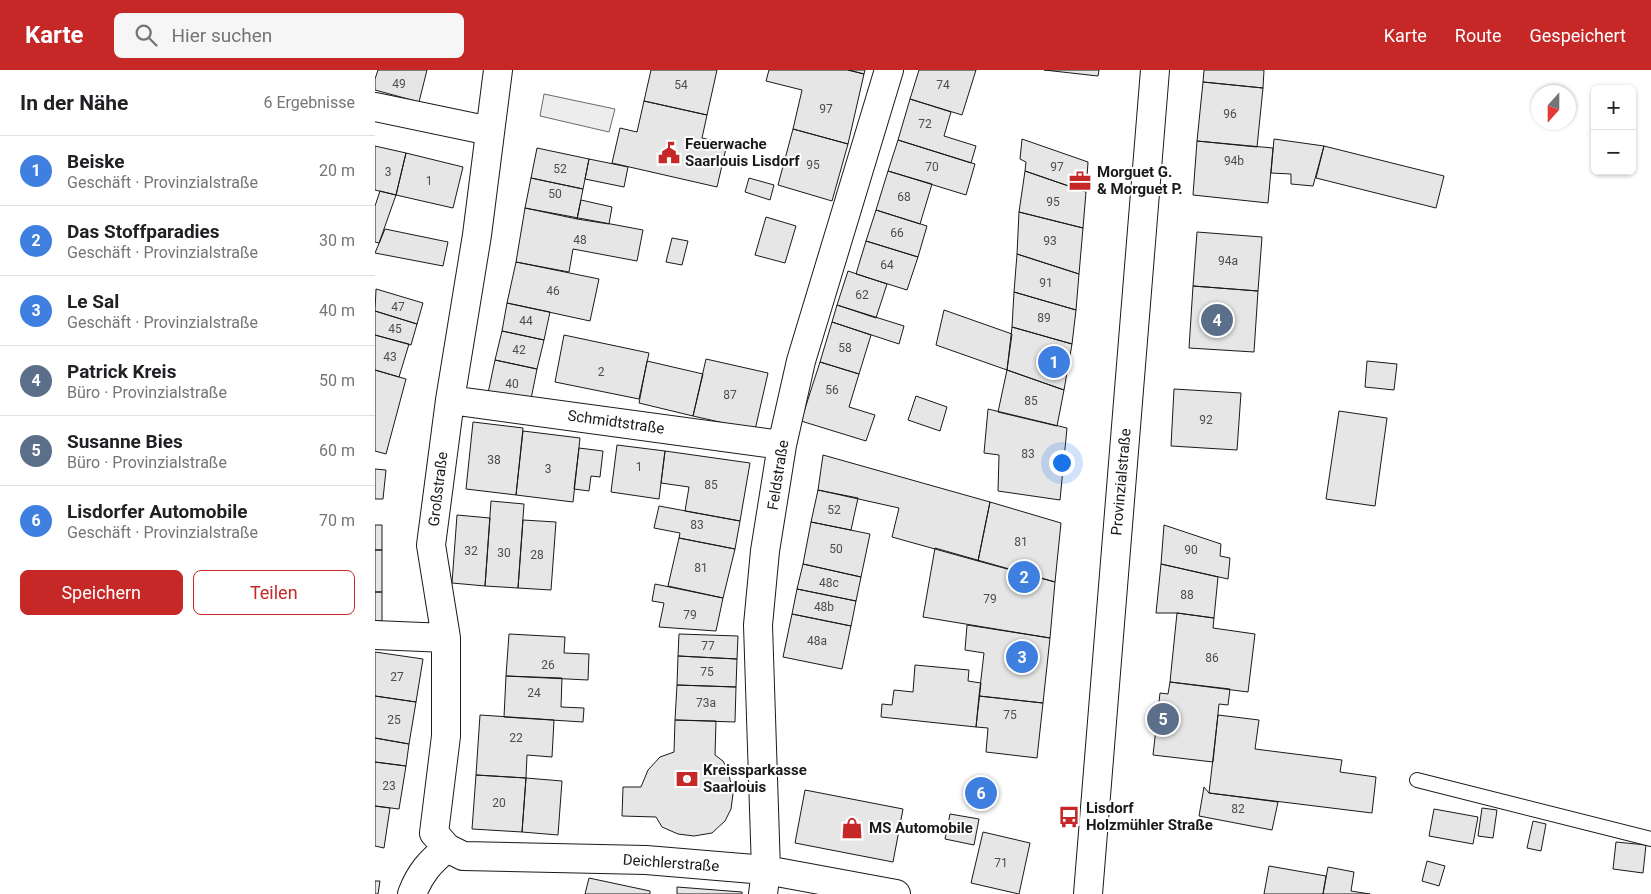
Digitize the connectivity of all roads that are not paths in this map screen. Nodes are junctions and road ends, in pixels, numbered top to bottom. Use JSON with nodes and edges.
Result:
{"nodes":[{"id":1,"x":498,"y":70,"type":"edge"},
{"id":2,"x":889,"y":70,"type":"edge"},
{"id":3,"x":1155,"y":70,"type":"edge"},
{"id":4,"x":375,"y":107,"type":"edge"},
{"id":5,"x":490,"y":131,"type":"junction"},
{"id":6,"x":450,"y":400,"type":"junction"},
{"id":7,"x":782,"y":445,"type":"junction"},
{"id":8,"x":375,"y":635,"type":"edge"},
{"id":9,"x":445,"y":638,"type":"junction"},
{"id":10,"x":1417,"y":780,"type":"dead end"},
{"id":11,"x":1651,"y":839,"type":"edge"},
{"id":12,"x":447,"y":848,"type":"junction"},
{"id":13,"x":764,"y":882,"type":"edge"},
{"id":14,"x":412,"y":894,"type":"edge"},
{"id":15,"x":896,"y":894,"type":"edge"},
{"id":16,"x":1088,"y":894,"type":"edge"}],
"edges":[{"from":1,"to":5,"type":"street","name":"Großstraße"},
{"from":2,"to":7,"type":"street","name":"Feldstraße"},
{"from":3,"to":16,"type":"street","name":"Provinzialstraße"},
{"from":4,"to":5,"type":"street"},
{"from":5,"to":6,"type":"street","name":"Großstraße"},
{"from":6,"to":7,"type":"street","name":"Schmidtstraße"},
{"from":6,"to":9,"type":"street","name":"Großstraße"},
{"from":7,"to":13,"type":"street","name":"Feldstraße"},
{"from":8,"to":9,"type":"street"},
{"from":9,"to":12,"type":"street","name":"Großstraße"},
{"from":10,"to":11,"type":"lane"},
{"from":12,"to":13,"type":"street","name":"Deichlerstraße"},
{"from":12,"to":14,"type":"street"},
{"from":13,"to":15,"type":"street","name":"Deichlerstraße"}]}
